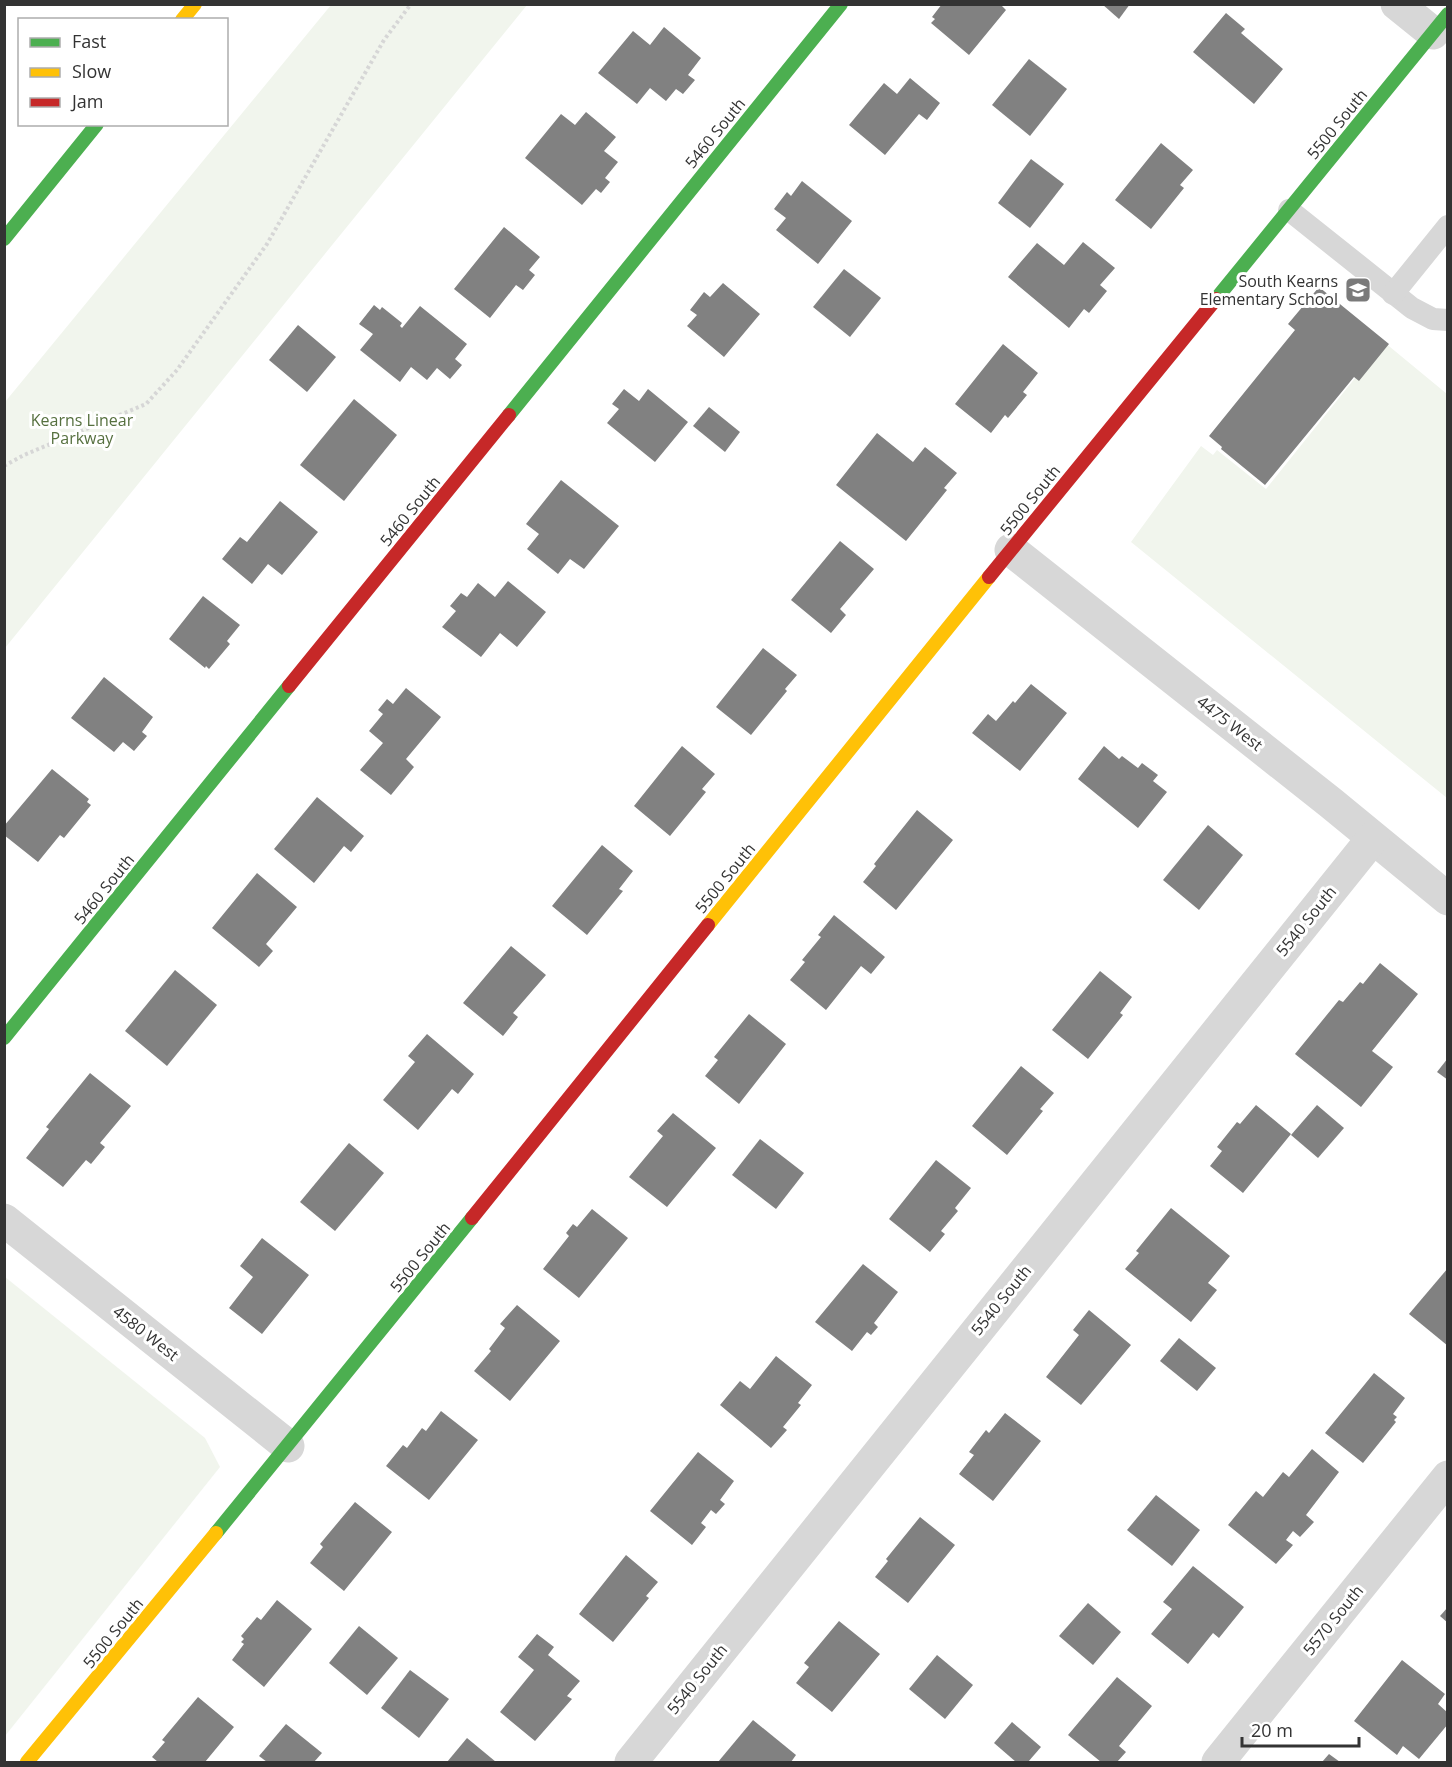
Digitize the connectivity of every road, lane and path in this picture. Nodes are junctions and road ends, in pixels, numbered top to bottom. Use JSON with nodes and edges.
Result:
{"nodes":[{"id":1,"x":195,"y":4,"type":"edge"},
{"id":2,"x":411,"y":4,"type":"edge"},
{"id":3,"x":841,"y":4,"type":"edge"},
{"id":4,"x":1397,"y":4,"type":"edge"},
{"id":5,"x":184,"y":18,"type":"edge"},
{"id":6,"x":1440,"y":24,"type":"edge"},
{"id":7,"x":95,"y":126,"type":"edge"},
{"id":8,"x":1288,"y":210,"type":"junction"},
{"id":9,"x":1448,"y":226,"type":"edge"},
{"id":10,"x":4,"y":239,"type":"edge"},
{"id":11,"x":1393,"y":294,"type":"junction"},
{"id":12,"x":1448,"y":320,"type":"edge"},
{"id":13,"x":4,"y":466,"type":"edge"},
{"id":14,"x":1011,"y":550,"type":"junction"},
{"id":15,"x":1373,"y":838,"type":"junction"},
{"id":16,"x":1448,"y":899,"type":"edge"},
{"id":17,"x":4,"y":1038,"type":"edge"},
{"id":18,"x":4,"y":1220,"type":"edge"},
{"id":19,"x":288,"y":1446,"type":"junction"},
{"id":20,"x":1448,"y":1477,"type":"edge"},
{"id":21,"x":27,"y":1762,"type":"edge"},
{"id":22,"x":631,"y":1762,"type":"edge"},
{"id":23,"x":1218,"y":1762,"type":"edge"}],
"edges":[{"from":1,"to":5,"type":"street"},
{"from":2,"to":13,"type":"path"},
{"from":3,"to":17,"type":"street","name":"5460 South"},
{"from":4,"to":6,"type":"street"},
{"from":6,"to":8,"type":"street","name":"5500 South"},
{"from":7,"to":10,"type":"street"},
{"from":8,"to":11,"type":"lane"},
{"from":8,"to":14,"type":"street","name":"5500 South"},
{"from":9,"to":11,"type":"lane"},
{"from":11,"to":12,"type":"lane"},
{"from":14,"to":15,"type":"street","name":"4475 West"},
{"from":14,"to":19,"type":"street","name":"5500 South"},
{"from":15,"to":16,"type":"street","name":"4475 West"},
{"from":15,"to":22,"type":"street","name":"5540 South"},
{"from":18,"to":19,"type":"street","name":"4580 West"},
{"from":19,"to":21,"type":"street","name":"5500 South"},
{"from":20,"to":23,"type":"street","name":"5570 South"}]}
